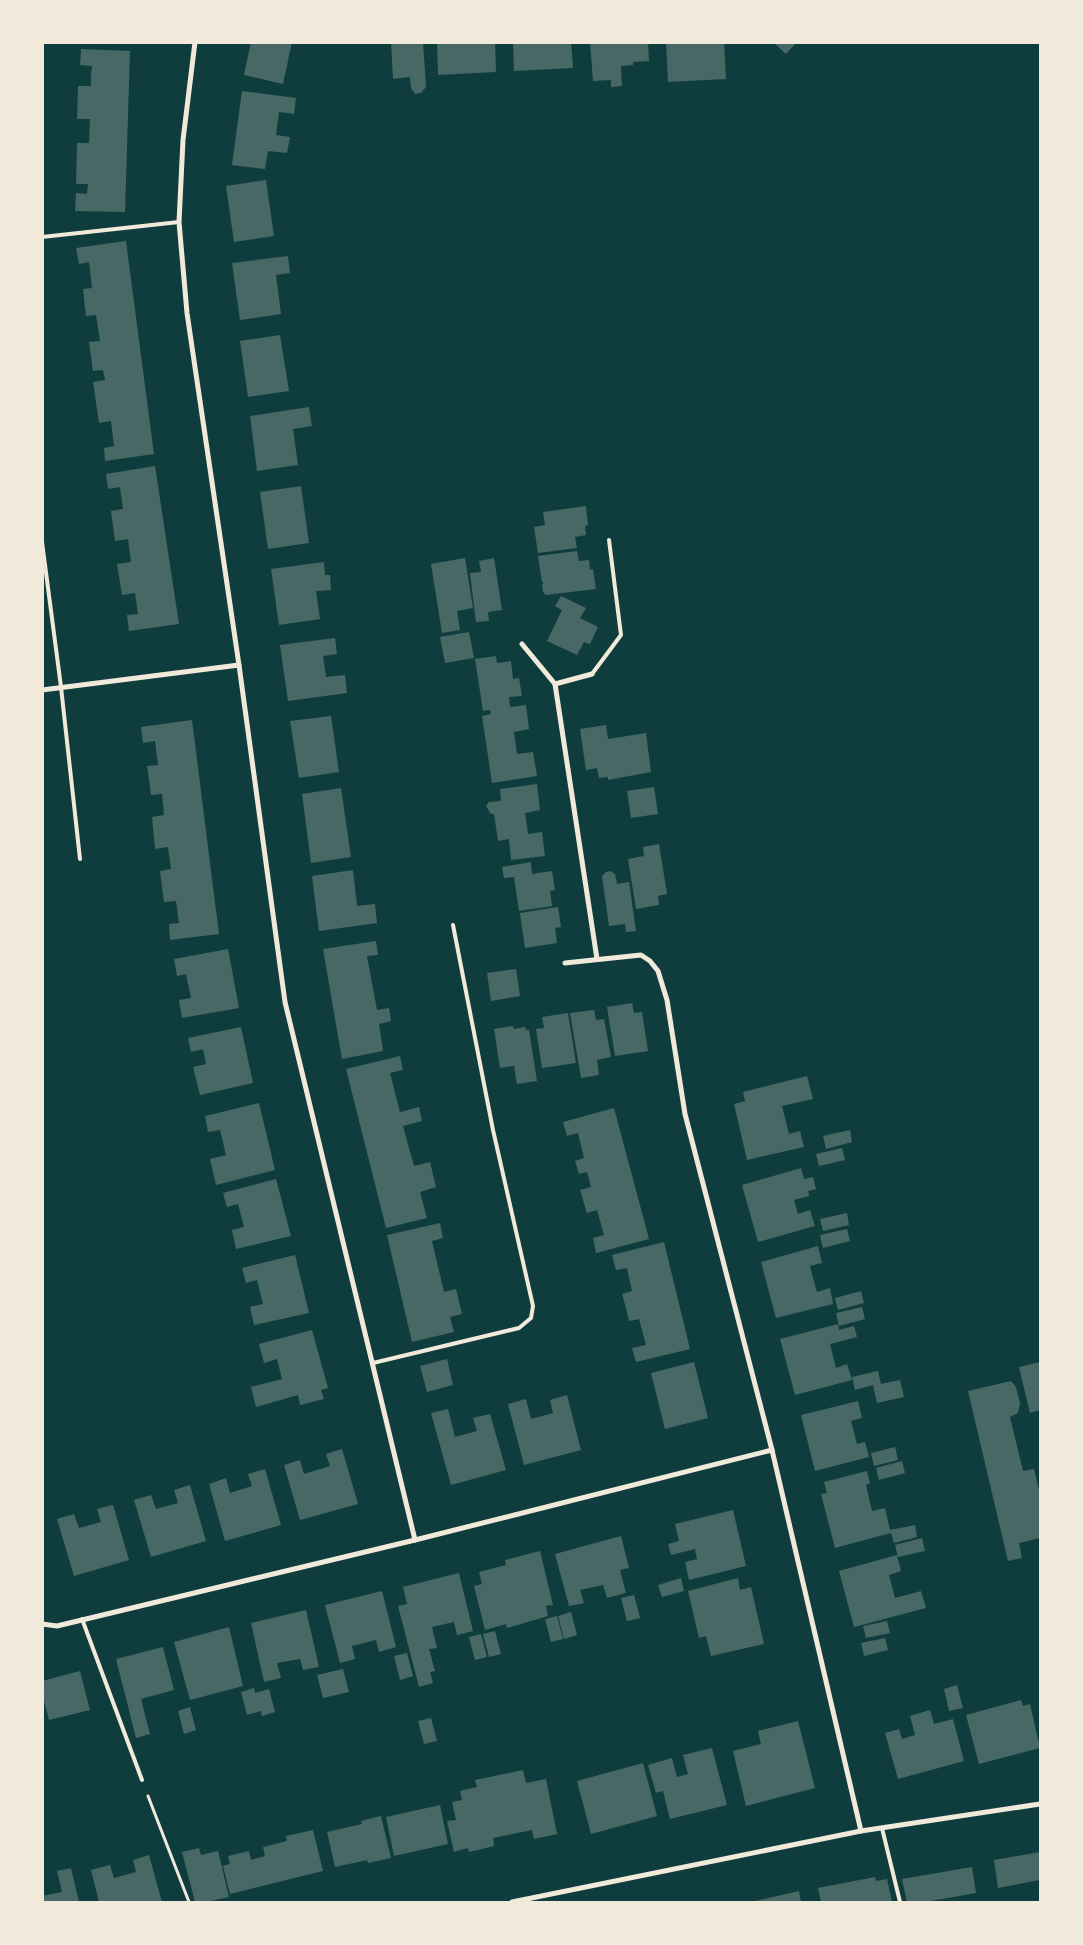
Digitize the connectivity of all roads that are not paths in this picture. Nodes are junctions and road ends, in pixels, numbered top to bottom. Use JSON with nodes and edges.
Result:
{"nodes":[{"id":1,"x":195,"y":42,"type":"edge"},
{"id":2,"x":178,"y":222,"type":"junction"},
{"id":3,"x":42,"y":237,"type":"edge"},
{"id":4,"x":609,"y":540,"type":"dead end"},
{"id":5,"x":42,"y":542,"type":"edge"},
{"id":6,"x":522,"y":644,"type":"dead end"},
{"id":7,"x":239,"y":665,"type":"junction"},
{"id":8,"x":592,"y":674,"type":"joint"},
{"id":9,"x":555,"y":684,"type":"junction"},
{"id":10,"x":62,"y":687,"type":"junction"},
{"id":11,"x":42,"y":690,"type":"edge"},
{"id":12,"x":80,"y":859,"type":"dead end"},
{"id":13,"x":453,"y":925,"type":"dead end"},
{"id":14,"x":597,"y":959,"type":"junction"},
{"id":15,"x":565,"y":963,"type":"dead end"},
{"id":16,"x":372,"y":1363,"type":"junction"},
{"id":17,"x":772,"y":1450,"type":"junction"},
{"id":18,"x":415,"y":1540,"type":"junction"},
{"id":19,"x":82,"y":1619,"type":"junction"},
{"id":20,"x":42,"y":1624,"type":"edge"},
{"id":21,"x":142,"y":1780,"type":"road end"},
{"id":22,"x":1040,"y":1804,"type":"edge"},
{"id":23,"x":882,"y":1828,"type":"junction"},
{"id":24,"x":861,"y":1831,"type":"junction"},
{"id":25,"x":512,"y":1902,"type":"edge"},
{"id":26,"x":900,"y":1902,"type":"edge"}],
"edges":[{"from":1,"to":2,"type":"street"},
{"from":2,"to":3,"type":"lane"},
{"from":2,"to":7,"type":"street"},
{"from":4,"to":8,"type":"lane"},
{"from":5,"to":10,"type":"lane"},
{"from":6,"to":9,"type":"street"},
{"from":7,"to":10,"type":"street"},
{"from":7,"to":16,"type":"street"},
{"from":8,"to":9,"type":"street"},
{"from":9,"to":14,"type":"street"},
{"from":10,"to":11,"type":"street"},
{"from":10,"to":12,"type":"lane"},
{"from":13,"to":16,"type":"lane"},
{"from":14,"to":15,"type":"street"},
{"from":14,"to":17,"type":"street"},
{"from":16,"to":18,"type":"street"},
{"from":17,"to":18,"type":"street"},
{"from":17,"to":24,"type":"street"},
{"from":18,"to":19,"type":"street"},
{"from":19,"to":20,"type":"street"},
{"from":19,"to":21,"type":"lane"},
{"from":22,"to":23,"type":"street"},
{"from":23,"to":24,"type":"street"},
{"from":23,"to":26,"type":"lane"},
{"from":24,"to":25,"type":"street"}]}
